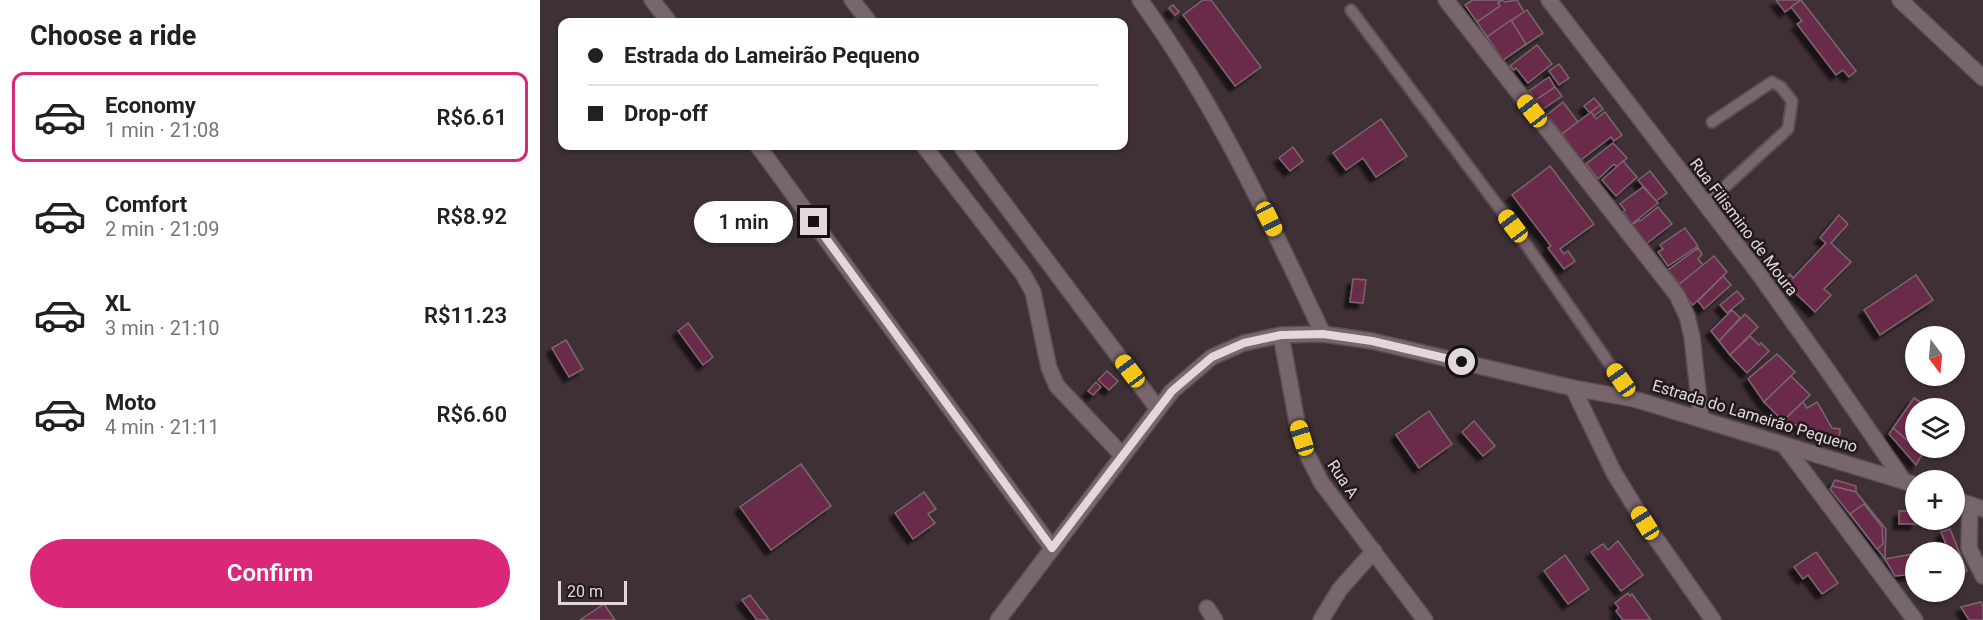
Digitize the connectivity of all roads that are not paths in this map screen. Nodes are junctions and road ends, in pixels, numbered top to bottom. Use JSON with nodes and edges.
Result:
{"nodes":[{"id":1,"x":652,"y":0,"type":"edge"},
{"id":2,"x":852,"y":0,"type":"edge"},
{"id":3,"x":1140,"y":0,"type":"edge"},
{"id":4,"x":1446,"y":0,"type":"edge"},
{"id":5,"x":1550,"y":0,"type":"edge"},
{"id":6,"x":1900,"y":0,"type":"edge"},
{"id":7,"x":1351,"y":10,"type":"dead end"},
{"id":8,"x":666,"y":18,"type":"edge"},
{"id":9,"x":866,"y":18,"type":"edge"},
{"id":10,"x":1983,"y":78,"type":"edge"},
{"id":11,"x":1712,"y":122,"type":"dead end"},
{"id":12,"x":761,"y":150,"type":"edge"},
{"id":13,"x":927,"y":150,"type":"edge"},
{"id":14,"x":964,"y":150,"type":"edge"},
{"id":15,"x":1705,"y":206,"type":"junction"},
{"id":16,"x":1323,"y":334,"type":"junction"},
{"id":17,"x":1281,"y":335,"type":"junction"},
{"id":18,"x":1573,"y":388,"type":"junction"},
{"id":19,"x":1634,"y":399,"type":"junction"},
{"id":20,"x":1158,"y":409,"type":"junction"},
{"id":21,"x":1701,"y":418,"type":"junction"},
{"id":22,"x":1784,"y":446,"type":"junction"},
{"id":23,"x":1122,"y":455,"type":"junction"},
{"id":24,"x":1905,"y":477,"type":"edge"},
{"id":25,"x":1905,"y":481,"type":"edge"},
{"id":26,"x":1977,"y":507,"type":"edge"},
{"id":27,"x":1052,"y":548,"type":"junction"},
{"id":28,"x":1374,"y":550,"type":"junction"},
{"id":29,"x":1983,"y":576,"type":"edge"},
{"id":30,"x":998,"y":620,"type":"edge"},
{"id":31,"x":1321,"y":620,"type":"edge"},
{"id":32,"x":1425,"y":620,"type":"edge"},
{"id":33,"x":1713,"y":620,"type":"edge"},
{"id":34,"x":1915,"y":620,"type":"edge"}],
"edges":[{"from":1,"to":8,"type":"street"},
{"from":2,"to":9,"type":"street"},
{"from":3,"to":16,"type":"street"},
{"from":4,"to":21,"type":"street"},
{"from":5,"to":15,"type":"street","name":"Rua Filismino de Moura"},
{"from":6,"to":10,"type":"street"},
{"from":7,"to":19,"type":"lane"},
{"from":11,"to":15,"type":"lane"},
{"from":12,"to":27,"type":"street"},
{"from":13,"to":23,"type":"street"},
{"from":14,"to":20,"type":"street"},
{"from":15,"to":24,"type":"street","name":"Rua Filismino de Moura"},
{"from":16,"to":17,"type":"street","name":"Estrada do Lameirão Pequeno"},
{"from":16,"to":18,"type":"street","name":"Estrada do Lameirão Pequeno"},
{"from":17,"to":20,"type":"street","name":"Estrada do Lameirão Pequeno"},
{"from":17,"to":28,"type":"street","name":"Rua A"},
{"from":18,"to":19,"type":"street","name":"Estrada do Lameirão Pequeno"},
{"from":18,"to":33,"type":"street"},
{"from":19,"to":21,"type":"street","name":"Estrada do Lameirão Pequeno"},
{"from":20,"to":23,"type":"street","name":"Estrada do Lameirão Pequeno"},
{"from":21,"to":22,"type":"street","name":"Estrada do Lameirão Pequeno"},
{"from":22,"to":25,"type":"street","name":"Estrada do Lameirão Pequeno"},
{"from":22,"to":34,"type":"street"},
{"from":23,"to":27,"type":"street","name":"Estrada do Lameirão Pequeno"},
{"from":26,"to":29,"type":"street"},
{"from":27,"to":30,"type":"street","name":"Estrada do Lameirão Pequeno"},
{"from":28,"to":31,"type":"street"},
{"from":28,"to":32,"type":"street","name":"Rua A"}]}
